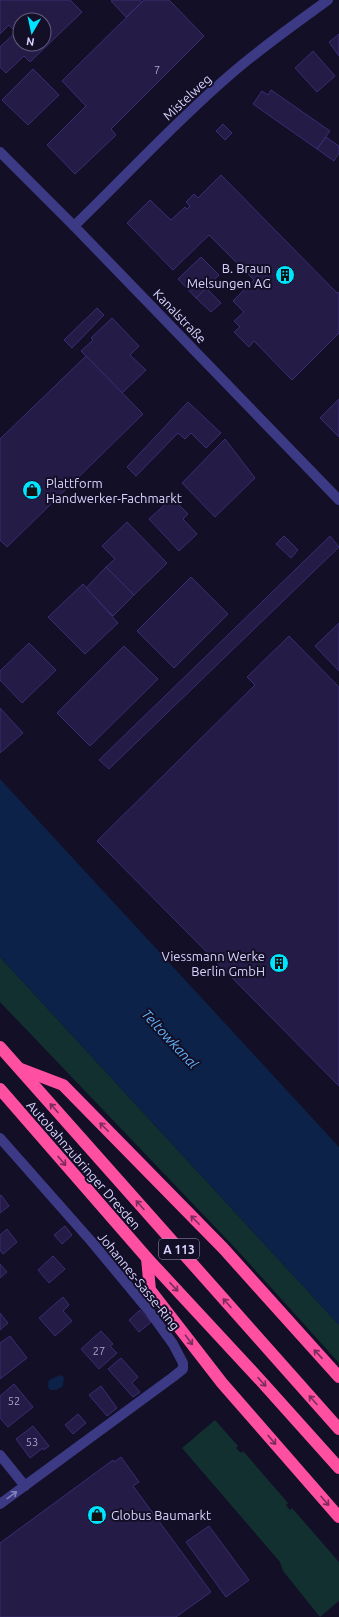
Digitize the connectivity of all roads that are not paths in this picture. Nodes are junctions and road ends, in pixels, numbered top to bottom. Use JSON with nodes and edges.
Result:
{"nodes":[{"id":1,"x":328,"y":0,"type":"edge"},
{"id":2,"x":0,"y":152,"type":"edge"},
{"id":3,"x":74,"y":226,"type":"junction"},
{"id":4,"x":339,"y":500,"type":"edge"},
{"id":5,"x":0,"y":1047,"type":"edge"},
{"id":6,"x":19,"y":1069,"type":"junction"},
{"id":7,"x":0,"y":1089,"type":"edge"},
{"id":8,"x":0,"y":1138,"type":"edge"},
{"id":9,"x":147,"y":1258,"type":"junction"},
{"id":10,"x":339,"y":1377,"type":"edge"},
{"id":11,"x":339,"y":1429,"type":"edge"},
{"id":12,"x":0,"y":1455,"type":"edge"},
{"id":13,"x":339,"y":1468,"type":"edge"},
{"id":14,"x":25,"y":1486,"type":"junction"},
{"id":15,"x":0,"y":1504,"type":"edge"},
{"id":16,"x":339,"y":1516,"type":"edge"}],
"edges":[{"from":1,"to":3,"type":"street","name":"Mistelweg"},
{"from":2,"to":3,"type":"street","name":"Kanalstraße"},
{"from":3,"to":4,"type":"street","name":"Kanalstraße"},
{"from":5,"to":6,"type":"highway","number":"A 113"},
{"from":10,"to":6,"type":"highway","one_way":true},
{"from":11,"to":6,"type":"highway","number":"A 113","one_way":true},
{"from":7,"to":9,"type":"highway","name":"Autobahnzubringer Dresden","number":"A 113","one_way":true},
{"from":8,"to":14,"type":"street","name":"Johannes-Sasse-Ring"},
{"from":9,"to":13,"type":"highway","number":"A 113","one_way":true},
{"from":9,"to":16,"type":"highway","one_way":true},
{"from":12,"to":14,"type":"street"},
{"from":15,"to":14,"type":"street","name":"Johannes-Sasse-Ring","one_way":true}]}
